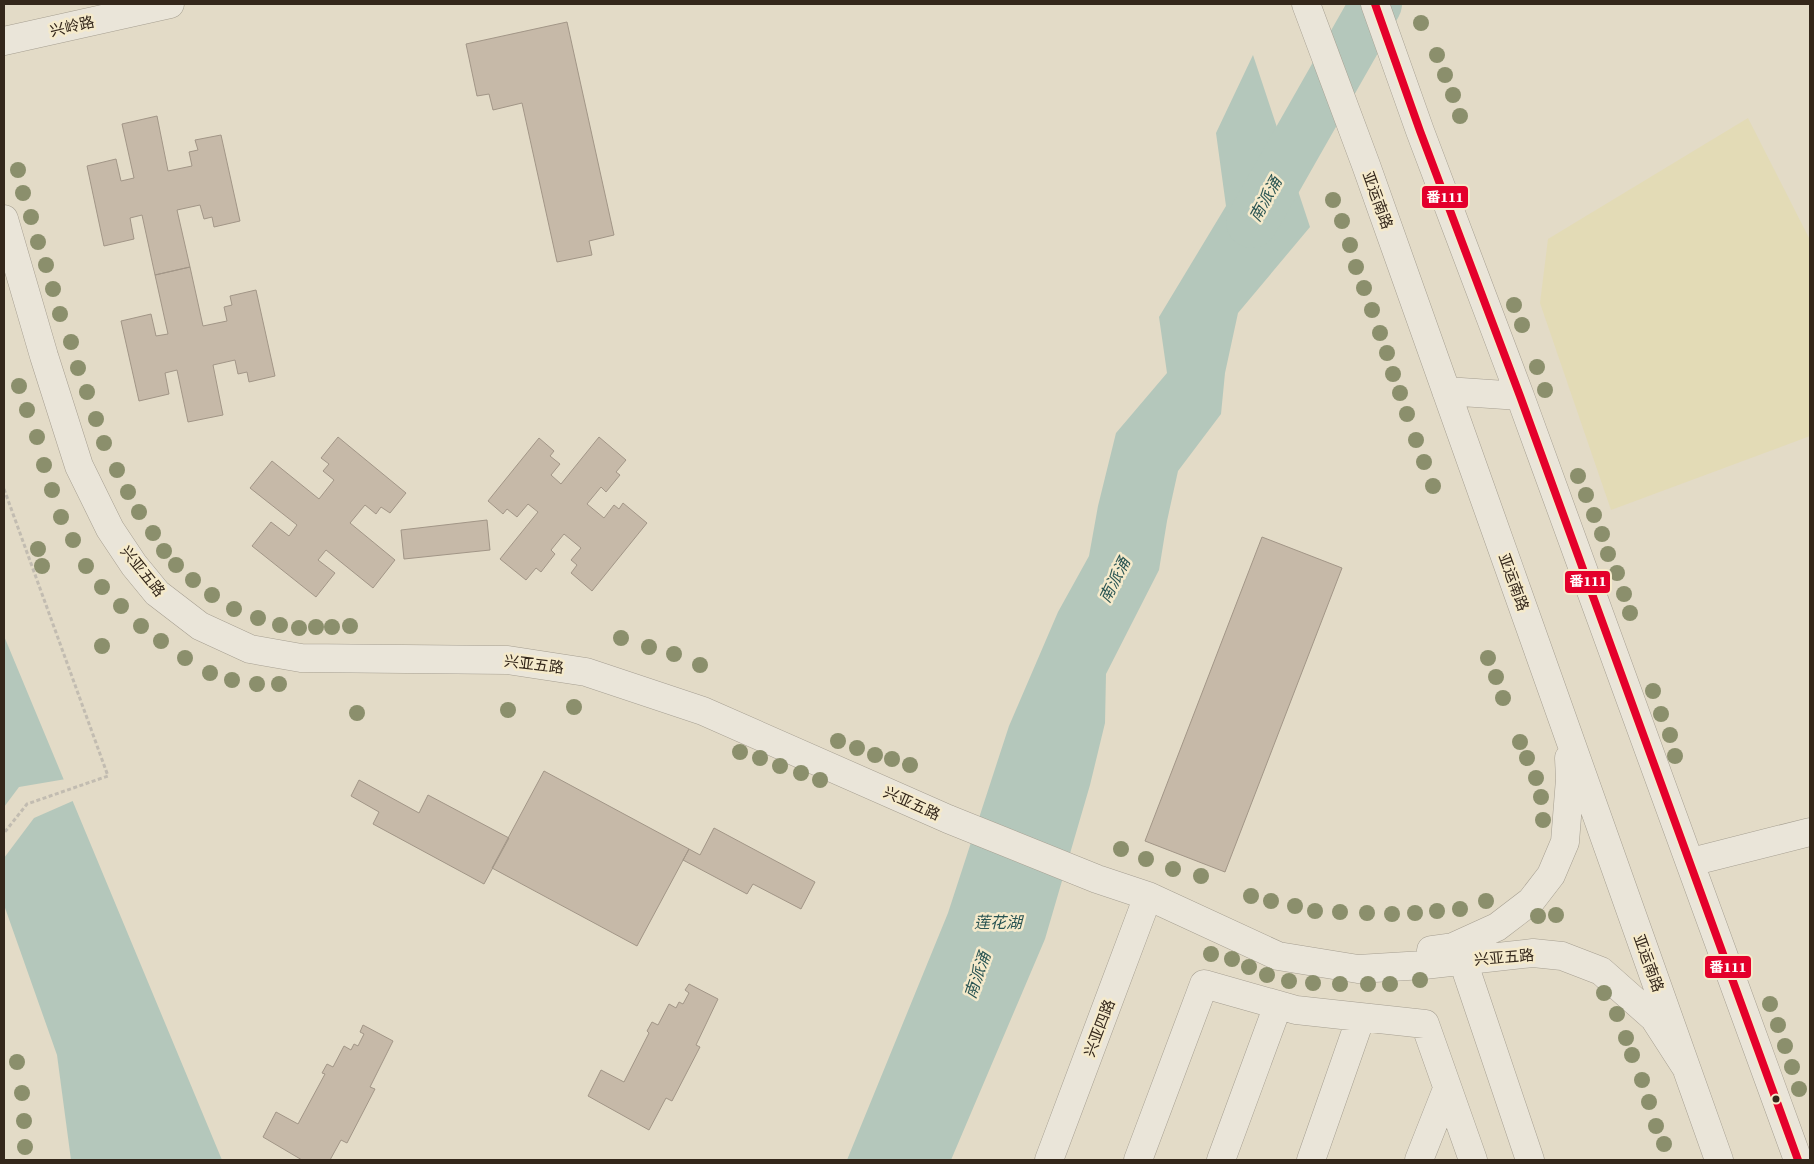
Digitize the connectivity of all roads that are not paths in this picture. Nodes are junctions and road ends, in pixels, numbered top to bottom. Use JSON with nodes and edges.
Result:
{"nodes":[{"id":1,"x":170,"y":4,"type":"edge"},
{"id":2,"x":1306,"y":4,"type":"edge"},
{"id":3,"x":1375,"y":4,"type":"edge"},
{"id":4,"x":4,"y":41,"type":"edge"},
{"id":5,"x":4,"y":219,"type":"edge"},
{"id":6,"x":1446,"y":391,"type":"junction"},
{"id":7,"x":1520,"y":396,"type":"junction"},
{"id":8,"x":1568,"y":736,"type":"junction"},
{"id":9,"x":1810,"y":832,"type":"edge"},
{"id":10,"x":1691,"y":862,"type":"junction"},
{"id":11,"x":1148,"y":896,"type":"junction"},
{"id":12,"x":1278,"y":956,"type":"junction"},
{"id":13,"x":1463,"y":961,"type":"junction"},
{"id":14,"x":1278,"y":1005,"type":"junction"},
{"id":15,"x":1361,"y":1017,"type":"junction"},
{"id":16,"x":1685,"y":1066,"type":"junction"},
{"id":17,"x":1447,"y":1089,"type":"junction"},
{"id":18,"x":1049,"y":1160,"type":"edge"},
{"id":19,"x":1138,"y":1160,"type":"edge"},
{"id":20,"x":1221,"y":1160,"type":"edge"},
{"id":21,"x":1311,"y":1160,"type":"edge"},
{"id":22,"x":1419,"y":1160,"type":"edge"},
{"id":23,"x":1472,"y":1160,"type":"edge"},
{"id":24,"x":1530,"y":1160,"type":"edge"},
{"id":25,"x":1719,"y":1160,"type":"edge"},
{"id":26,"x":1798,"y":1160,"type":"edge"}],
"edges":[{"from":1,"to":4,"type":"street","name":"兴岭路"},
{"from":2,"to":6,"type":"street","name":"亚运南路"},
{"from":3,"to":7,"type":"street"},
{"from":5,"to":11,"type":"street","name":"兴亚五路"},
{"from":6,"to":7,"type":"street"},
{"from":6,"to":8,"type":"street","name":"亚运南路"},
{"from":7,"to":10,"type":"street"},
{"from":8,"to":12,"type":"street","name":"兴亚五路"},
{"from":8,"to":16,"type":"street","name":"亚运南路"},
{"from":9,"to":10,"type":"street"},
{"from":10,"to":26,"type":"street"},
{"from":11,"to":12,"type":"street","name":"兴亚五路"},
{"from":11,"to":18,"type":"street","name":"兴亚四路"},
{"from":12,"to":13,"type":"street","name":"兴亚五路"},
{"from":13,"to":16,"type":"street","name":"兴亚五路"},
{"from":13,"to":24,"type":"street"},
{"from":14,"to":15,"type":"street"},
{"from":14,"to":19,"type":"street"},
{"from":14,"to":20,"type":"street"},
{"from":15,"to":17,"type":"street"},
{"from":15,"to":21,"type":"street"},
{"from":16,"to":25,"type":"street","name":"亚运南路"},
{"from":17,"to":22,"type":"street"},
{"from":17,"to":23,"type":"street"}]}
